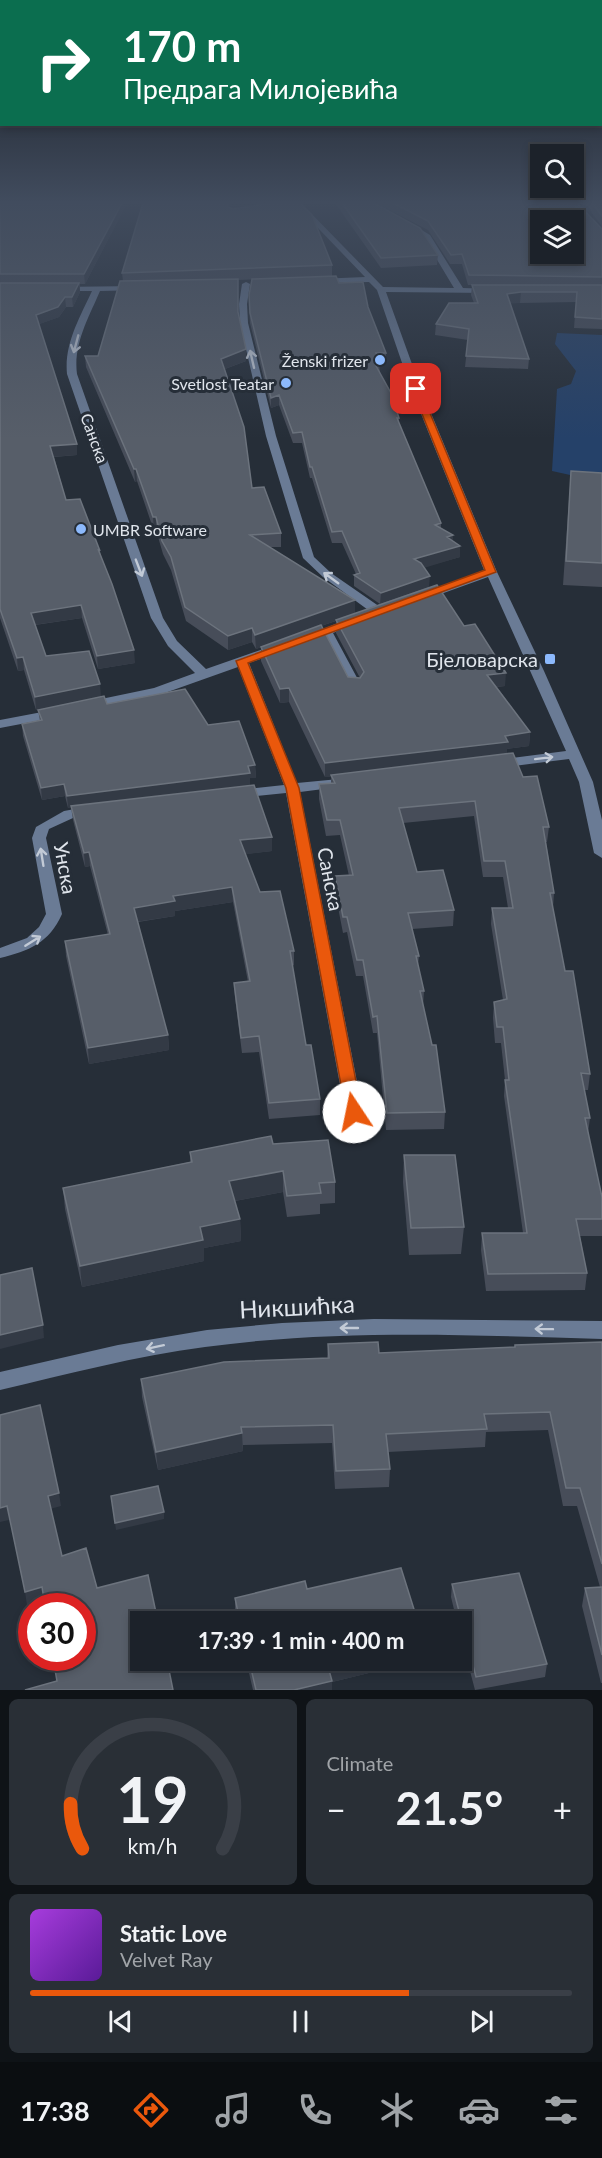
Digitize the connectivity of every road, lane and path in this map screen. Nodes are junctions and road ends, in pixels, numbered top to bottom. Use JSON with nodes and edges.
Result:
{"nodes":[{"id":1,"x":374,"y":282,"type":"edge"},
{"id":2,"x":455,"y":282,"type":"edge"},
{"id":3,"x":248,"y":284,"type":"edge"},
{"id":4,"x":143,"y":288,"type":"edge"},
{"id":5,"x":55,"y":289,"type":"edge"},
{"id":6,"x":97,"y":289,"type":"junction"},
{"id":7,"x":381,"y":289,"type":"junction"},
{"id":8,"x":459,"y":289,"type":"junction"},
{"id":9,"x":505,"y":291,"type":"edge"},
{"id":10,"x":491,"y":572,"type":"junction"},
{"id":11,"x":410,"y":600,"type":"edge"},
{"id":12,"x":326,"y":631,"type":"junction"},
{"id":13,"x":242,"y":661,"type":"junction"},
{"id":14,"x":204,"y":675,"type":"junction"},
{"id":15,"x":355,"y":687,"type":"edge"},
{"id":16,"x":0,"y":724,"type":"edge"},
{"id":17,"x":574,"y":754,"type":"junction"},
{"id":18,"x":480,"y":766,"type":"edge"},
{"id":19,"x":351,"y":781,"type":"edge"},
{"id":20,"x":292,"y":788,"type":"junction"},
{"id":21,"x":224,"y":796,"type":"edge"},
{"id":22,"x":109,"y":808,"type":"edge"},
{"id":23,"x":602,"y":854,"type":"edge"},
{"id":24,"x":0,"y":953,"type":"edge"},
{"id":25,"x":354,"y":1112,"type":"dead end"},
{"id":26,"x":602,"y":1330,"type":"edge"},
{"id":27,"x":0,"y":1381,"type":"edge"}],
"edges":[{"from":1,"to":7,"type":"street"},
{"from":2,"to":8,"type":"street"},
{"from":12,"to":3,"type":"street","one_way":true},
{"from":4,"to":6,"type":"street"},
{"from":5,"to":6,"type":"street"},
{"from":6,"to":14,"type":"street","name":"Санска","one_way":true},
{"from":7,"to":8,"type":"street"},
{"from":7,"to":10,"type":"street"},
{"from":8,"to":9,"type":"street"},
{"from":10,"to":11,"type":"street"},
{"from":10,"to":17,"type":"street"},
{"from":12,"to":13,"type":"street"},
{"from":12,"to":15,"type":"street"},
{"from":13,"to":14,"type":"street"},
{"from":13,"to":20,"type":"street","name":"Санска"},
{"from":14,"to":16,"type":"street"},
{"from":18,"to":17,"type":"street","one_way":true},
{"from":17,"to":23,"type":"street"},
{"from":19,"to":20,"type":"street"},
{"from":20,"to":21,"type":"street"},
{"from":20,"to":25,"type":"street","name":"Санска"},
{"from":24,"to":22,"type":"street","name":"Унска","one_way":true},
{"from":26,"to":27,"type":"street","name":"Никшићка","one_way":true}]}
